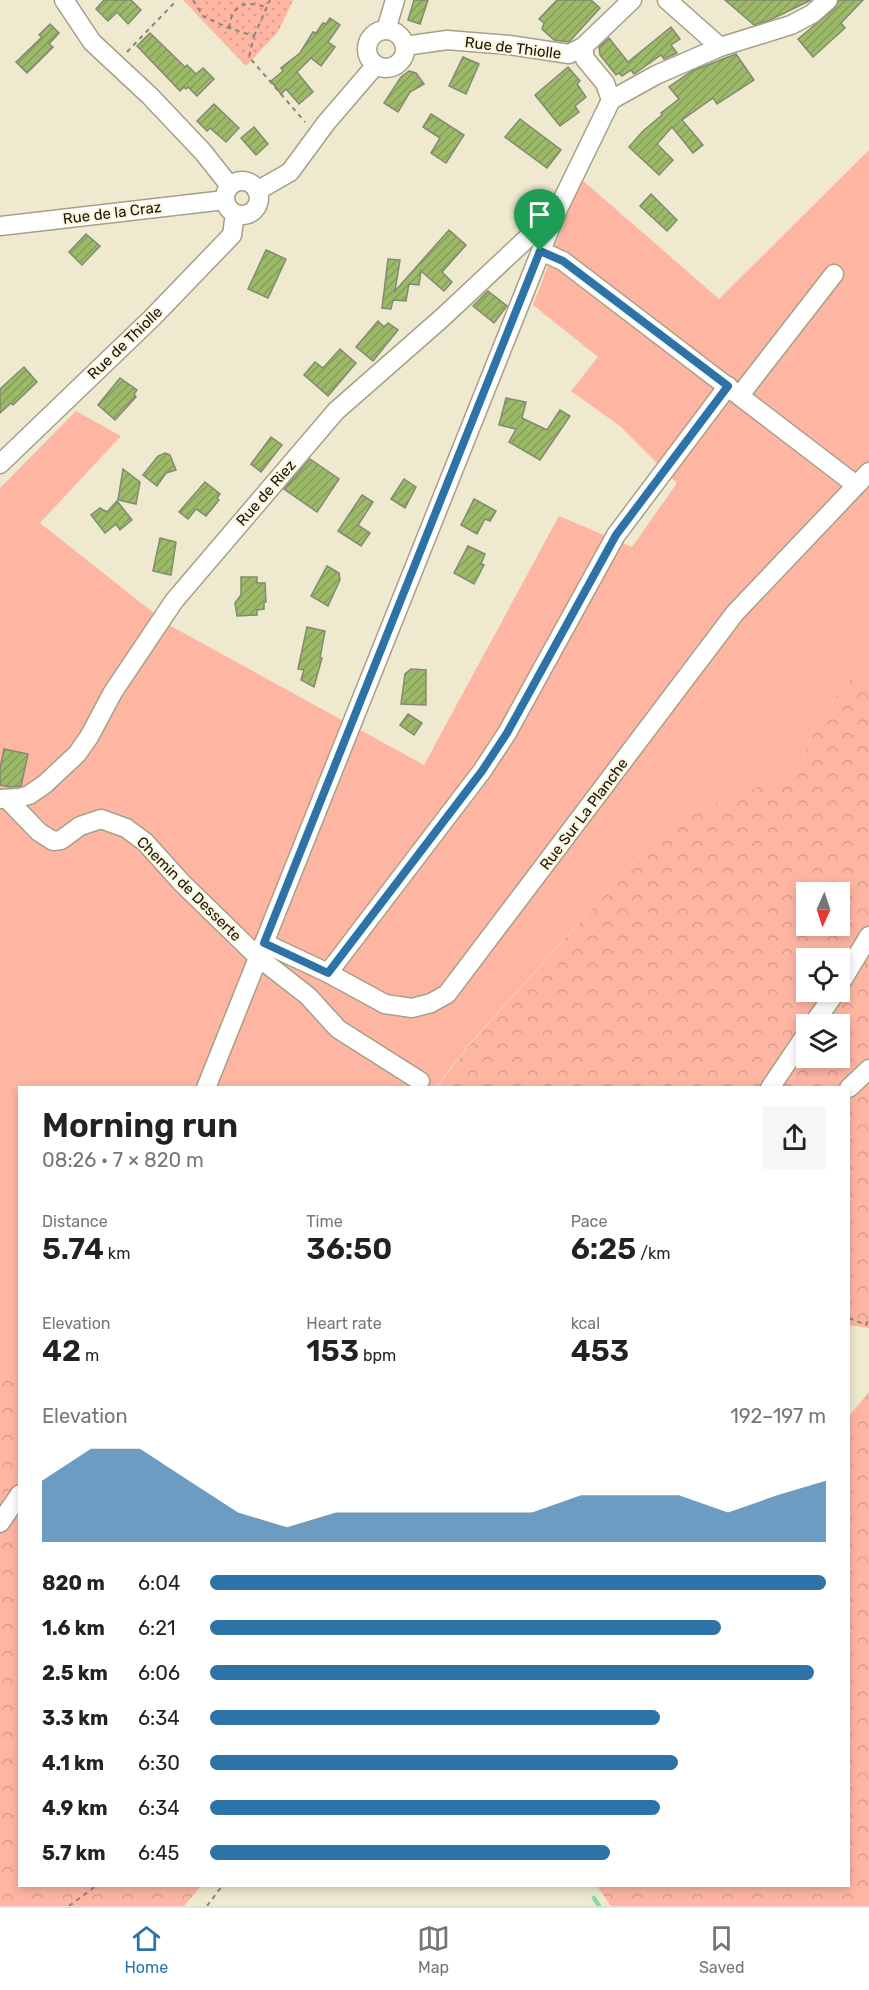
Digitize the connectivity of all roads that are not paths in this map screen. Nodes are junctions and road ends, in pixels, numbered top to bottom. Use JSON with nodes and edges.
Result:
{"nodes":[{"id":1,"x":64,"y":0,"type":"edge"},
{"id":2,"x":395,"y":0,"type":"edge"},
{"id":3,"x":632,"y":0,"type":"edge"},
{"id":4,"x":668,"y":0,"type":"edge"},
{"id":5,"x":828,"y":0,"type":"edge"},
{"id":6,"x":386,"y":30,"type":"junction"},
{"id":7,"x":405,"y":46,"type":"junction"},
{"id":8,"x":583,"y":47,"type":"junction"},
{"id":9,"x":720,"y":47,"type":"junction"},
{"id":10,"x":375,"y":66,"type":"junction"},
{"id":11,"x":611,"y":100,"type":"junction"},
{"id":12,"x":257,"y":191,"type":"junction"},
{"id":13,"x":230,"y":200,"type":"junction"},
{"id":14,"x":558,"y":209,"type":"junction"},
{"id":15,"x":0,"y":226,"type":"edge"},
{"id":16,"x":540,"y":251,"type":"junction"},
{"id":17,"x":834,"y":274,"type":"dead end"},
{"id":18,"x":734,"y":391,"type":"junction"},
{"id":19,"x":0,"y":464,"type":"edge"},
{"id":20,"x":862,"y":479,"type":"edge"},
{"id":21,"x":4,"y":799,"type":"edge"},
{"id":22,"x":869,"y":936,"type":"edge"},
{"id":23,"x":261,"y":950,"type":"junction"},
{"id":24,"x":850,"y":967,"type":"edge"},
{"id":25,"x":328,"y":973,"type":"junction"},
{"id":26,"x":796,"y":1049,"type":"edge"},
{"id":27,"x":869,"y":1069,"type":"edge"},
{"id":28,"x":420,"y":1081,"type":"dead end"},
{"id":29,"x":207,"y":1086,"type":"edge"},
{"id":30,"x":771,"y":1086,"type":"edge"},
{"id":31,"x":850,"y":1087,"type":"edge"},
{"id":32,"x":18,"y":1497,"type":"edge"},
{"id":33,"x":0,"y":1523,"type":"edge"}],
"edges":[{"from":1,"to":13,"type":"street"},
{"from":2,"to":6,"type":"street"},
{"from":3,"to":8,"type":"street"},
{"from":4,"to":9,"type":"street"},
{"from":5,"to":9,"type":"street"},
{"from":6,"to":7,"type":"street"},
{"from":6,"to":10,"type":"street"},
{"from":7,"to":8,"type":"street","name":"Rue de Thiolle"},
{"from":7,"to":10,"type":"street"},
{"from":8,"to":11,"type":"street"},
{"from":9,"to":11,"type":"street"},
{"from":10,"to":12,"type":"street"},
{"from":11,"to":14,"type":"street"},
{"from":12,"to":13,"type":"street"},
{"from":12,"to":13,"type":"street"},
{"from":13,"to":15,"type":"street","name":"Rue de la Craz"},
{"from":13,"to":19,"type":"street","name":"Rue de Thiolle"},
{"from":14,"to":16,"type":"street"},
{"from":14,"to":21,"type":"street","name":"Rue de Riez"},
{"from":16,"to":18,"type":"street"},
{"from":16,"to":23,"type":"street"},
{"from":17,"to":18,"type":"street"},
{"from":18,"to":20,"type":"street"},
{"from":18,"to":25,"type":"street"},
{"from":20,"to":25,"type":"street","name":"Rue Sur La Planche"},
{"from":21,"to":23,"type":"street","name":"Chemin de Desserte"},
{"from":22,"to":24,"type":"street"},
{"from":23,"to":25,"type":"street","name":"Rue Sur La Planche"},
{"from":23,"to":28,"type":"street","name":"Chemin de Desserte"},
{"from":23,"to":29,"type":"street"},
{"from":26,"to":30,"type":"street"},
{"from":27,"to":31,"type":"street"},
{"from":32,"to":33,"type":"street"}]}
